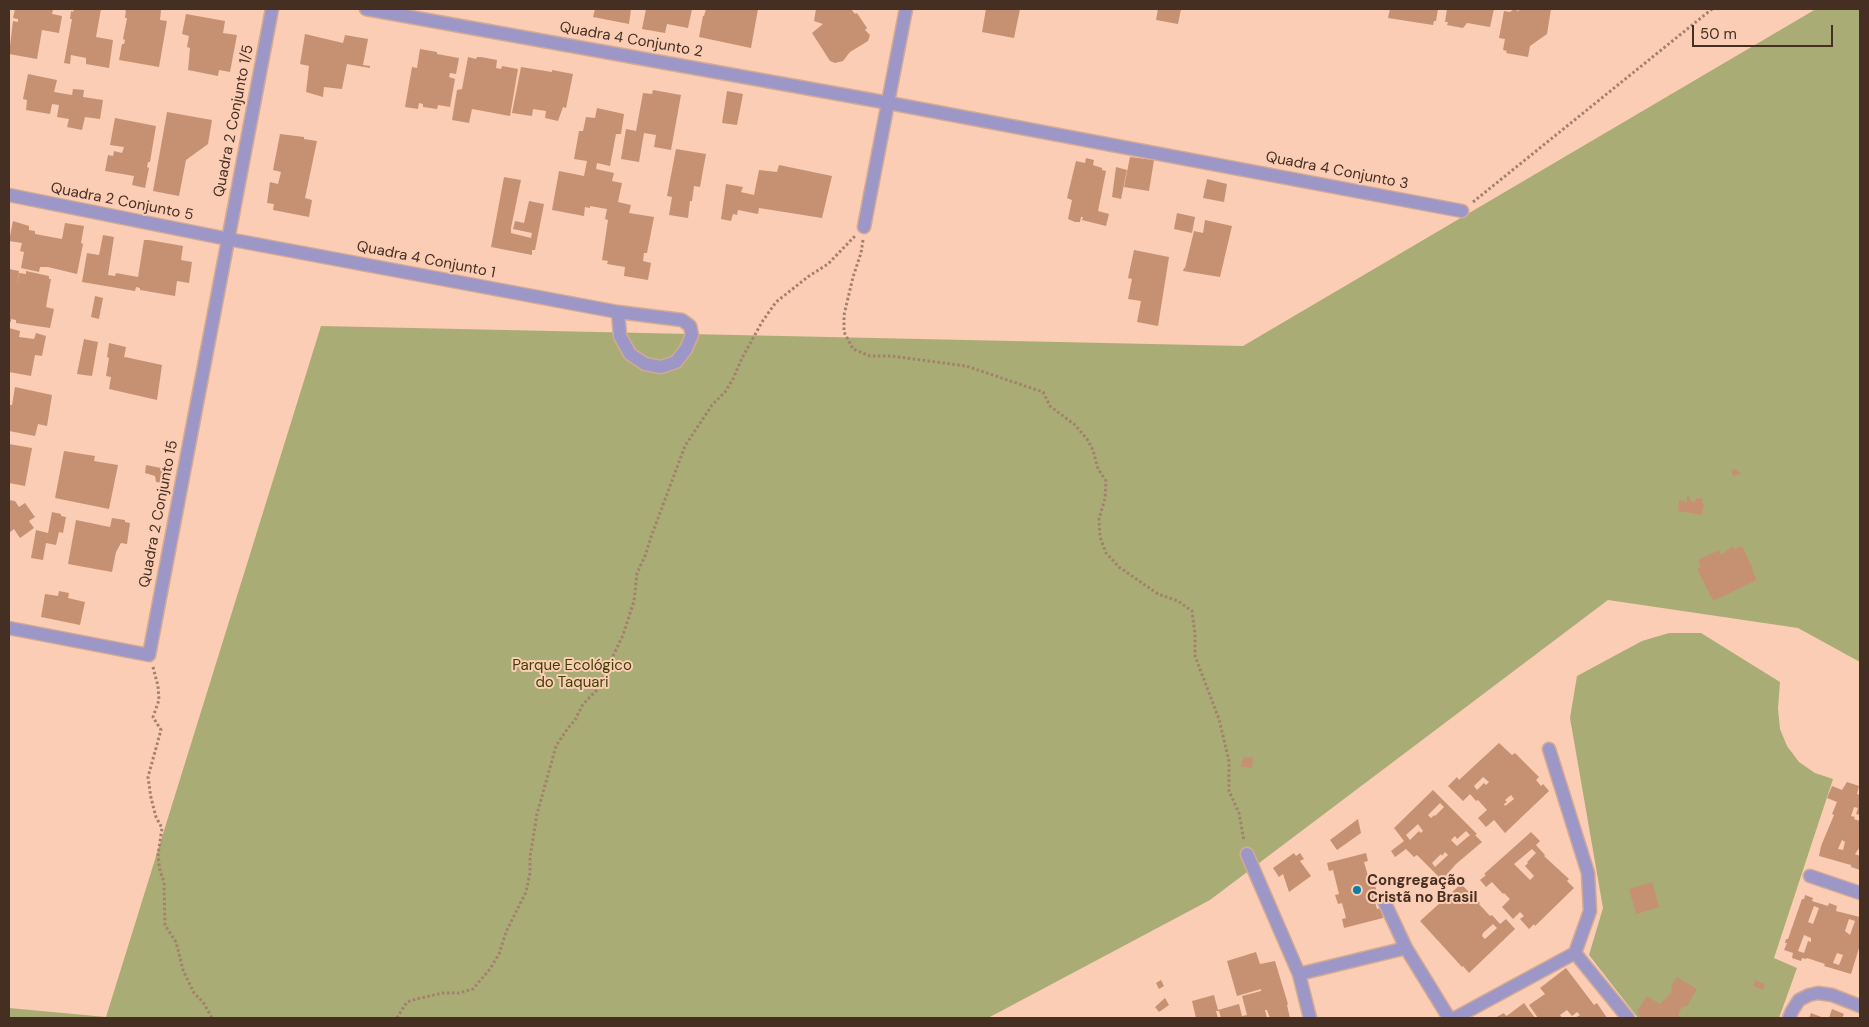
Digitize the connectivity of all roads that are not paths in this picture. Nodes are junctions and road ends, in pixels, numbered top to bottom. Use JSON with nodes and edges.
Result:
{"nodes":[{"id":1,"x":272,"y":9,"type":"edge"},
{"id":2,"x":366,"y":9,"type":"edge"},
{"id":3,"x":906,"y":9,"type":"edge"},
{"id":4,"x":889,"y":102,"type":"junction"},
{"id":5,"x":9,"y":196,"type":"edge"},
{"id":6,"x":1462,"y":211,"type":"road end"},
{"id":7,"x":864,"y":227,"type":"road end"},
{"id":8,"x":228,"y":240,"type":"junction"},
{"id":9,"x":618,"y":312,"type":"junction"},
{"id":10,"x":9,"y":628,"type":"edge"},
{"id":11,"x":1549,"y":749,"type":"dead end"},
{"id":12,"x":1247,"y":854,"type":"road end"},
{"id":13,"x":1810,"y":876,"type":"dead end"},
{"id":14,"x":1860,"y":893,"type":"edge"},
{"id":15,"x":1384,"y":901,"type":"dead end"},
{"id":16,"x":1406,"y":948,"type":"junction"},
{"id":17,"x":1575,"y":952,"type":"junction"},
{"id":18,"x":1298,"y":974,"type":"junction"},
{"id":19,"x":1860,"y":1006,"type":"edge"},
{"id":20,"x":1310,"y":1018,"type":"edge"},
{"id":21,"x":1449,"y":1018,"type":"edge"},
{"id":22,"x":1455,"y":1018,"type":"edge"},
{"id":23,"x":1628,"y":1018,"type":"edge"},
{"id":24,"x":1789,"y":1018,"type":"edge"}],
"edges":[{"from":1,"to":8,"type":"street","name":"Quadra 2 Conjunto 1/5"},
{"from":2,"to":4,"type":"street","name":"Quadra 4 Conjunto 2"},
{"from":3,"to":4,"type":"street"},
{"from":4,"to":6,"type":"street","name":"Quadra 4 Conjunto 3"},
{"from":4,"to":7,"type":"street"},
{"from":5,"to":8,"type":"street","name":"Quadra 2 Conjunto 5"},
{"from":8,"to":9,"type":"street","name":"Quadra 4 Conjunto 1"},
{"from":8,"to":10,"type":"street","name":"Quadra 2 Conjunto 15"},
{"from":9,"to":9,"type":"street","name":"Quadra 4 Conjunto 1"},
{"from":11,"to":17,"type":"street"},
{"from":12,"to":18,"type":"street"},
{"from":13,"to":14,"type":"street"},
{"from":15,"to":16,"type":"street"},
{"from":16,"to":18,"type":"street"},
{"from":16,"to":21,"type":"street"},
{"from":17,"to":22,"type":"street"},
{"from":17,"to":23,"type":"street"},
{"from":18,"to":20,"type":"street"},
{"from":19,"to":24,"type":"street"}]}
